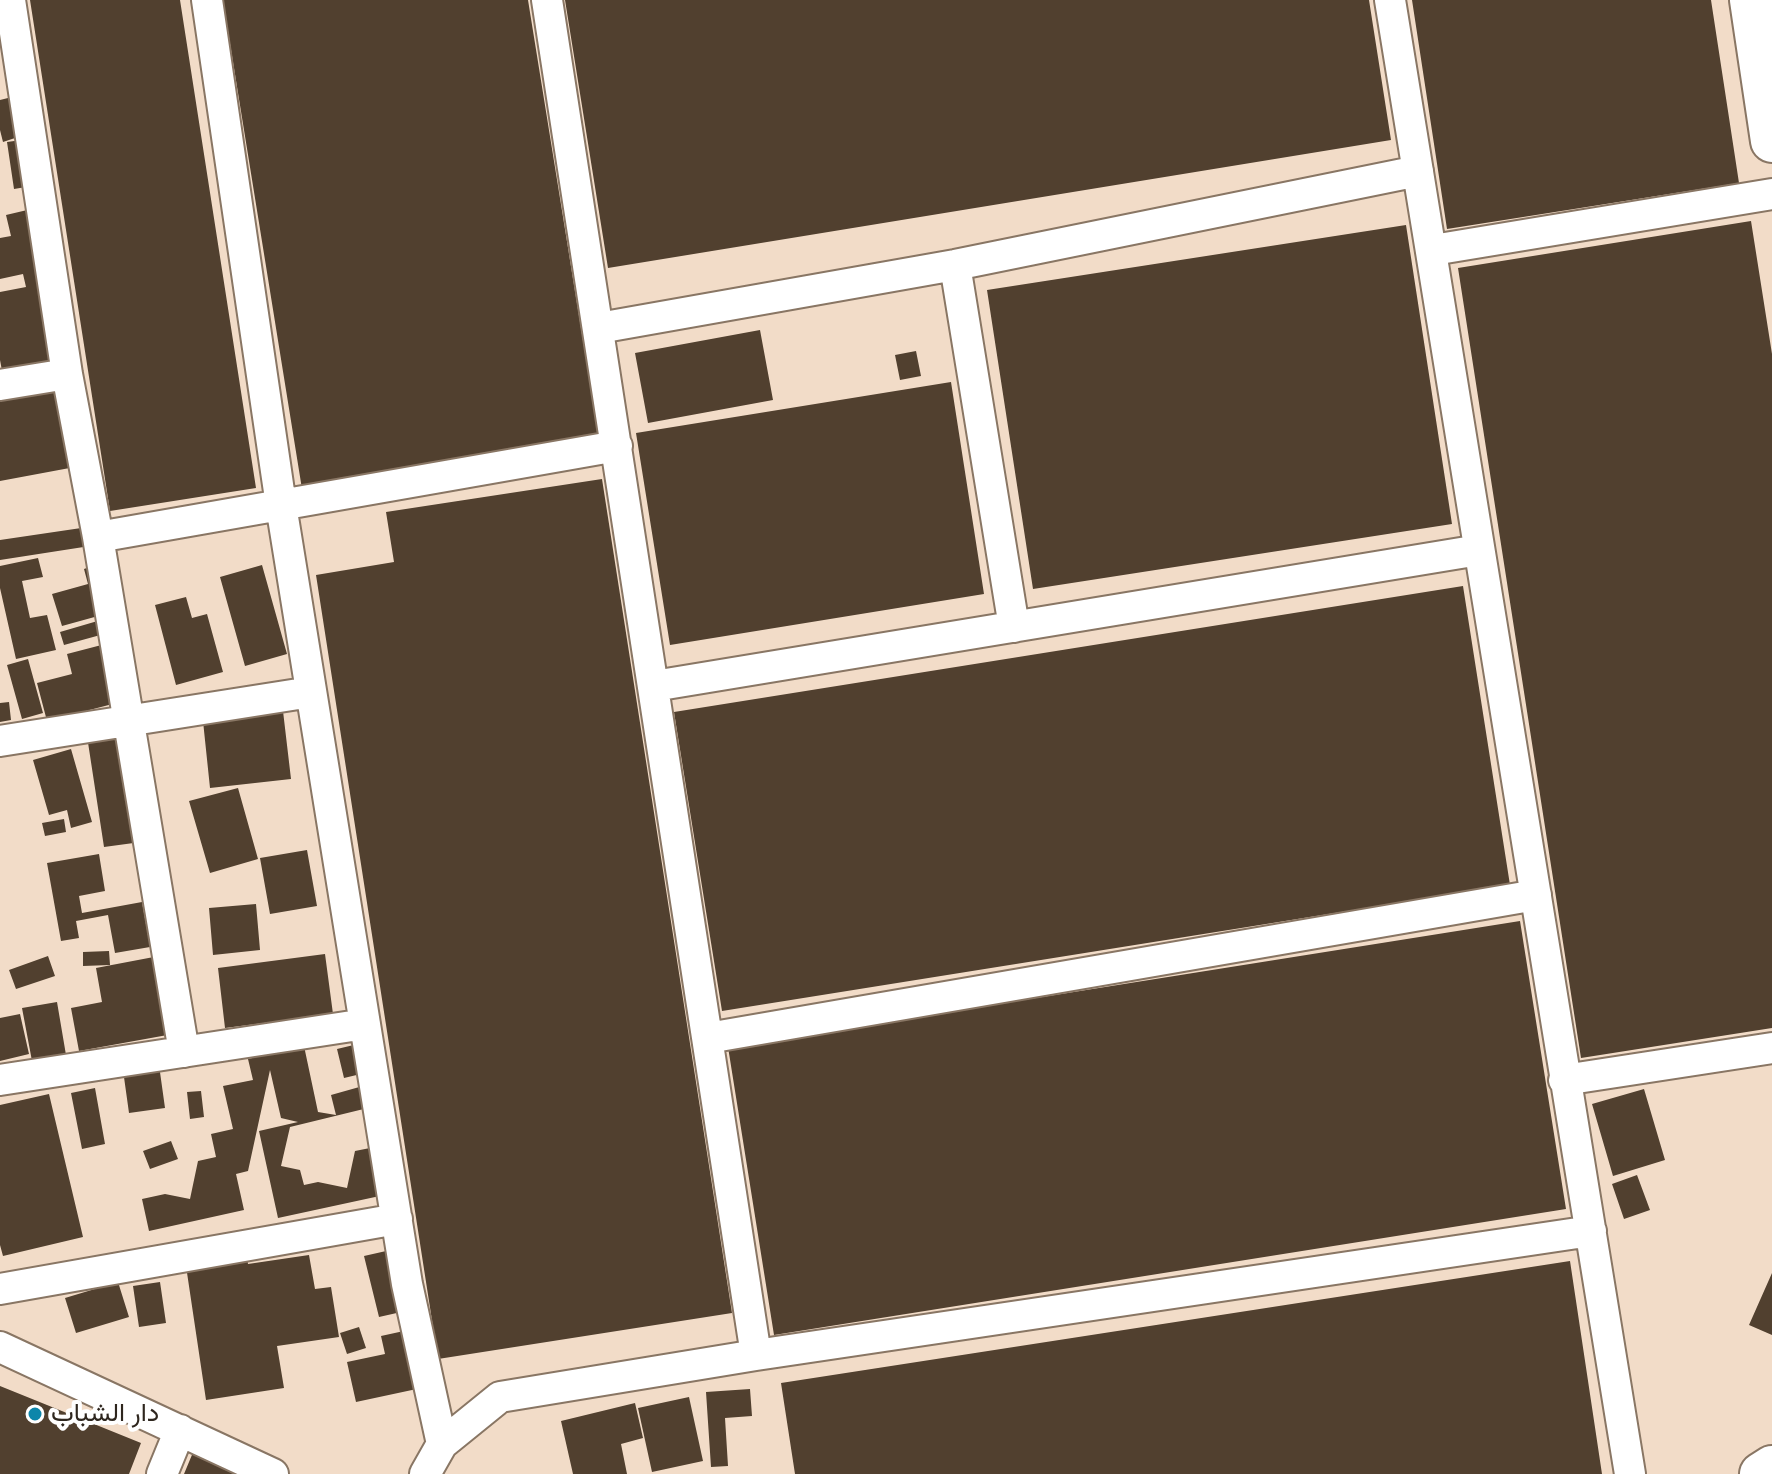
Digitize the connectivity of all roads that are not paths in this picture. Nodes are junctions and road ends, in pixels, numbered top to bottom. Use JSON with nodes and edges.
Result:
{"nodes":[{"id":1,"x":10,"y":0,"type":"edge"},
{"id":2,"x":207,"y":0,"type":"edge"},
{"id":3,"x":547,"y":0,"type":"edge"},
{"id":4,"x":1390,"y":0,"type":"edge"},
{"id":5,"x":1751,"y":0,"type":"edge"},
{"id":6,"x":9,"y":44,"type":"edge"},
{"id":7,"x":1772,"y":141,"type":"edge"},
{"id":8,"x":1418,"y":171,"type":"junction"},
{"id":9,"x":1772,"y":194,"type":"edge"},
{"id":10,"x":1433,"y":250,"type":"junction"},
{"id":11,"x":955,"y":265,"type":"junction"},
{"id":12,"x":599,"y":328,"type":"junction"},
{"id":13,"x":67,"y":374,"type":"junction"},
{"id":14,"x":0,"y":385,"type":"edge"},
{"id":15,"x":617,"y":446,"type":"junction"},
{"id":16,"x":281,"y":505,"type":"junction"},
{"id":17,"x":98,"y":537,"type":"junction"},
{"id":18,"x":1479,"y":550,"type":"junction"},
{"id":19,"x":1014,"y":627,"type":"junction"},
{"id":20,"x":654,"y":686,"type":"junction"},
{"id":21,"x":311,"y":692,"type":"junction"},
{"id":22,"x":129,"y":720,"type":"junction"},
{"id":23,"x":0,"y":741,"type":"edge"},
{"id":24,"x":1536,"y":895,"type":"junction"},
{"id":25,"x":365,"y":1024,"type":"junction"},
{"id":26,"x":708,"y":1038,"type":"junction"},
{"id":27,"x":1772,"y":1048,"type":"edge"},
{"id":28,"x":184,"y":1052,"type":"junction"},
{"id":29,"x":0,"y":1080,"type":"edge"},
{"id":30,"x":1564,"y":1080,"type":"junction"},
{"id":31,"x":397,"y":1219,"type":"junction"},
{"id":32,"x":1591,"y":1231,"type":"junction"},
{"id":33,"x":0,"y":1289,"type":"edge"},
{"id":34,"x":0,"y":1347,"type":"edge"},
{"id":35,"x":756,"y":1355,"type":"junction"},
{"id":36,"x":180,"y":1430,"type":"junction"},
{"id":37,"x":442,"y":1444,"type":"junction"},
{"id":38,"x":1772,"y":1467,"type":"edge"},
{"id":39,"x":162,"y":1474,"type":"edge"},
{"id":40,"x":273,"y":1474,"type":"edge"},
{"id":41,"x":425,"y":1474,"type":"edge"},
{"id":42,"x":1630,"y":1474,"type":"edge"},
{"id":43,"x":1761,"y":1474,"type":"edge"}],
"edges":[{"from":1,"to":6,"type":"street"},
{"from":2,"to":16,"type":"street"},
{"from":3,"to":12,"type":"street"},
{"from":4,"to":8,"type":"street"},
{"from":5,"to":7,"type":"main road"},
{"from":6,"to":13,"type":"street"},
{"from":8,"to":10,"type":"street"},
{"from":8,"to":11,"type":"street"},
{"from":9,"to":10,"type":"street"},
{"from":10,"to":18,"type":"street"},
{"from":11,"to":12,"type":"street"},
{"from":11,"to":19,"type":"street"},
{"from":12,"to":15,"type":"street"},
{"from":13,"to":14,"type":"street"},
{"from":13,"to":17,"type":"street"},
{"from":15,"to":16,"type":"street"},
{"from":15,"to":20,"type":"street"},
{"from":16,"to":17,"type":"street"},
{"from":16,"to":21,"type":"street"},
{"from":17,"to":22,"type":"street"},
{"from":18,"to":19,"type":"street"},
{"from":18,"to":24,"type":"street"},
{"from":19,"to":20,"type":"street"},
{"from":20,"to":26,"type":"street"},
{"from":21,"to":22,"type":"street"},
{"from":21,"to":25,"type":"street"},
{"from":22,"to":23,"type":"street"},
{"from":22,"to":28,"type":"street"},
{"from":24,"to":26,"type":"street"},
{"from":24,"to":30,"type":"street"},
{"from":25,"to":28,"type":"street"},
{"from":25,"to":31,"type":"street"},
{"from":26,"to":35,"type":"street"},
{"from":27,"to":30,"type":"street"},
{"from":28,"to":29,"type":"street"},
{"from":30,"to":32,"type":"street"},
{"from":31,"to":33,"type":"street"},
{"from":31,"to":37,"type":"street"},
{"from":32,"to":35,"type":"street"},
{"from":32,"to":42,"type":"street"},
{"from":34,"to":36,"type":"street"},
{"from":35,"to":37,"type":"street"},
{"from":36,"to":39,"type":"street"},
{"from":36,"to":40,"type":"street"},
{"from":37,"to":41,"type":"street"},
{"from":38,"to":43,"type":"main road"}]}
